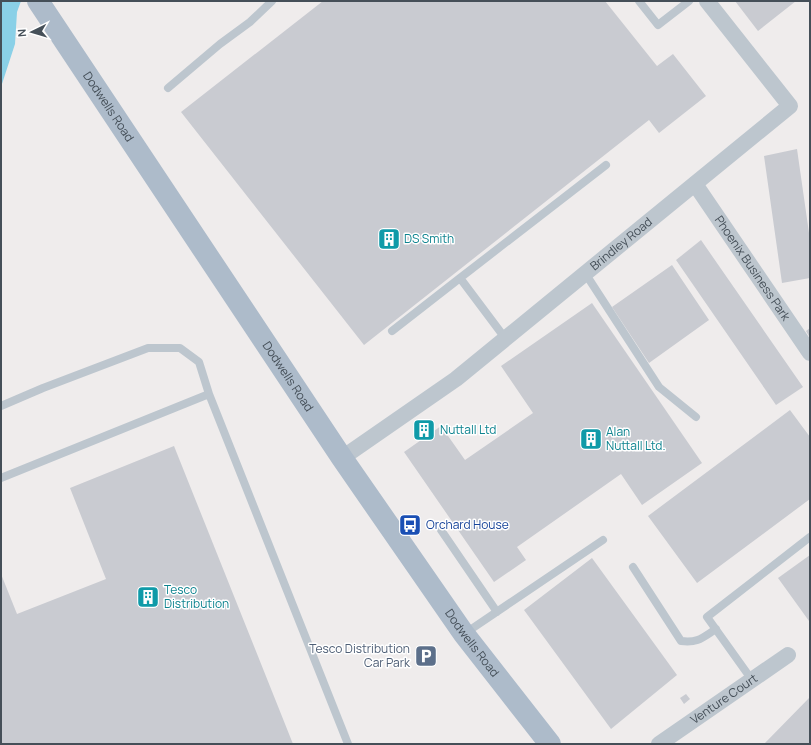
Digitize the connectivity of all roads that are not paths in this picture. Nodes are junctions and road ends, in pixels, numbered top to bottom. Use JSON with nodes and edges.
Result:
{"nodes":[{"id":1,"x":38,"y":1,"type":"edge"},
{"id":2,"x":272,"y":1,"type":"edge"},
{"id":3,"x":639,"y":1,"type":"edge"},
{"id":4,"x":689,"y":1,"type":"edge"},
{"id":5,"x":707,"y":1,"type":"edge"},
{"id":6,"x":168,"y":88,"type":"dead end"},
{"id":7,"x":606,"y":165,"type":"dead end"},
{"id":8,"x":695,"y":184,"type":"junction"},
{"id":9,"x":585,"y":273,"type":"junction"},
{"id":10,"x":460,"y":278,"type":"junction"},
{"id":11,"x":392,"y":331,"type":"dead end"},
{"id":12,"x":506,"y":338,"type":"junction"},
{"id":13,"x":810,"y":353,"type":"edge"},
{"id":14,"x":209,"y":394,"type":"junction"},
{"id":15,"x":1,"y":406,"type":"edge"},
{"id":16,"x":696,"y":417,"type":"dead end"},
{"id":17,"x":342,"y":458,"type":"junction"},
{"id":18,"x":1,"y":478,"type":"edge"},
{"id":19,"x":441,"y":530,"type":"dead end"},
{"id":20,"x":810,"y":536,"type":"edge"},
{"id":21,"x":603,"y":540,"type":"dead end"},
{"id":22,"x":633,"y":567,"type":"dead end"},
{"id":23,"x":497,"y":612,"type":"junction"},
{"id":24,"x":716,"y":629,"type":"junction"},
{"id":25,"x":464,"y":634,"type":"junction"},
{"id":26,"x":788,"y":655,"type":"dead end"},
{"id":27,"x":752,"y":680,"type":"junction"},
{"id":28,"x":348,"y":744,"type":"edge"},
{"id":29,"x":550,"y":744,"type":"edge"},
{"id":30,"x":660,"y":744,"type":"edge"}],
"edges":[{"from":1,"to":17,"type":"main road","name":"Dodwells Road"},
{"from":2,"to":6,"type":"lane"},
{"from":3,"to":4,"type":"lane"},
{"from":5,"to":8,"type":"street","name":"Brindley Road"},
{"from":7,"to":10,"type":"lane"},
{"from":8,"to":9,"type":"street","name":"Brindley Road"},
{"from":8,"to":13,"type":"street","name":"Phoenix Business Park"},
{"from":9,"to":12,"type":"street","name":"Brindley Road"},
{"from":9,"to":16,"type":"lane"},
{"from":10,"to":11,"type":"lane"},
{"from":10,"to":12,"type":"lane"},
{"from":12,"to":17,"type":"street","name":"Brindley Road"},
{"from":14,"to":15,"type":"lane"},
{"from":14,"to":18,"type":"lane"},
{"from":14,"to":28,"type":"lane"},
{"from":17,"to":25,"type":"main road","name":"Dodwells Road"},
{"from":19,"to":23,"type":"lane"},
{"from":20,"to":24,"type":"lane"},
{"from":21,"to":23,"type":"lane"},
{"from":22,"to":24,"type":"lane"},
{"from":23,"to":25,"type":"lane"},
{"from":24,"to":27,"type":"lane"},
{"from":25,"to":29,"type":"main road","name":"Dodwells Road"},
{"from":26,"to":27,"type":"street","name":"Venture Court"},
{"from":27,"to":30,"type":"street","name":"Venture Court"}]}
